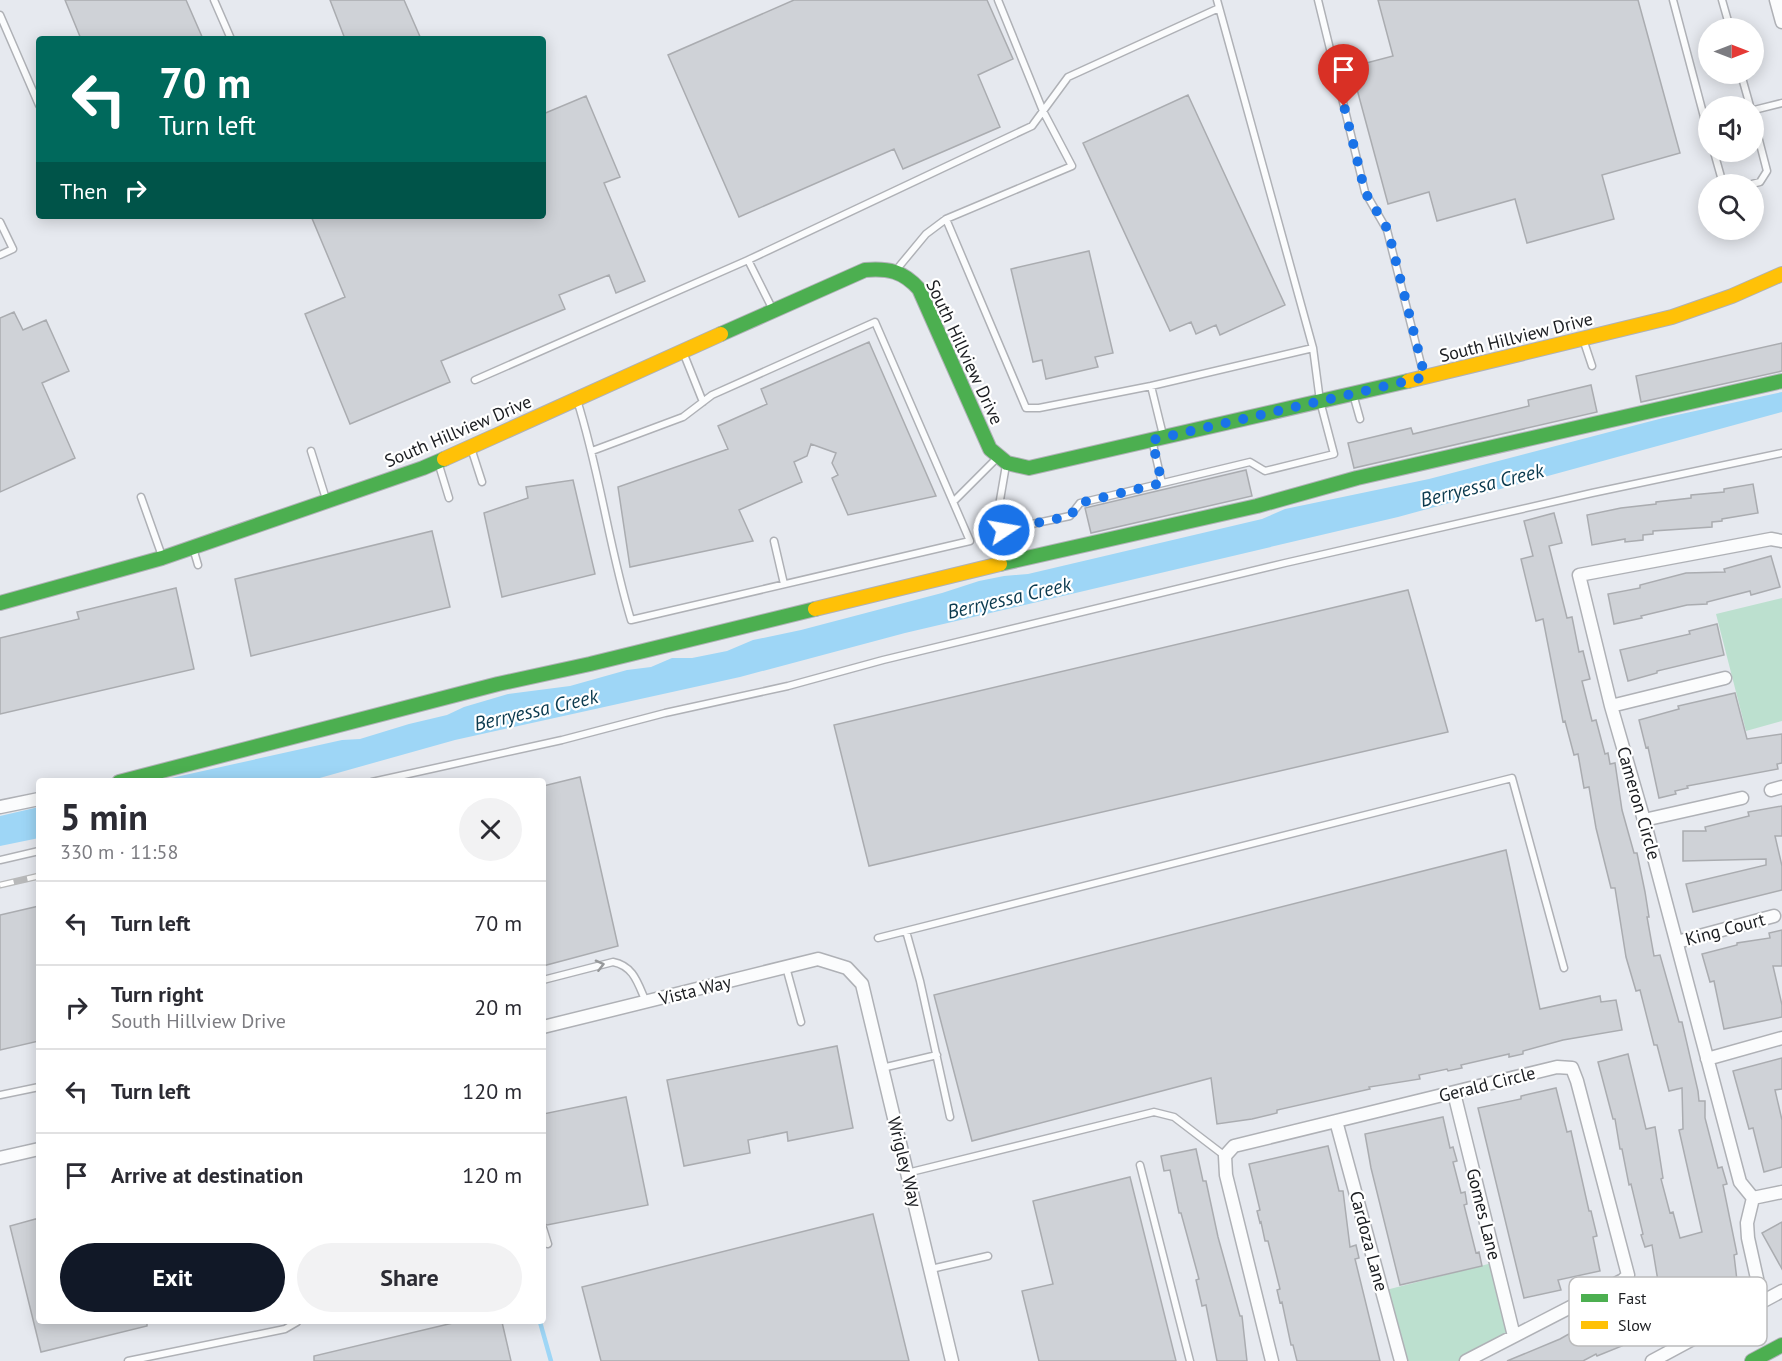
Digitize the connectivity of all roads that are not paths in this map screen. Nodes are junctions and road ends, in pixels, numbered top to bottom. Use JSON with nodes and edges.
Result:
{"nodes":[{"id":1,"x":214,"y":0,"type":"edge"},
{"id":2,"x":998,"y":0,"type":"edge"},
{"id":3,"x":1217,"y":0,"type":"edge"},
{"id":4,"x":1318,"y":0,"type":"edge"},
{"id":5,"x":1673,"y":0,"type":"edge"},
{"id":6,"x":1722,"y":0,"type":"edge"},
{"id":7,"x":1776,"y":0,"type":"edge"},
{"id":8,"x":1219,"y":8,"type":"junction"},
{"id":9,"x":0,"y":15,"type":"edge"},
{"id":10,"x":1727,"y":18,"type":"edge"},
{"id":11,"x":1782,"y":22,"type":"edge"},
{"id":12,"x":230,"y":36,"type":"edge"},
{"id":13,"x":1699,"y":96,"type":"edge"},
{"id":14,"x":36,"y":98,"type":"edge"},
{"id":15,"x":1782,"y":103,"type":"edge"},
{"id":16,"x":1764,"y":108,"type":"edge"},
{"id":17,"x":1043,"y":111,"type":"junction"},
{"id":18,"x":1764,"y":159,"type":"edge"},
{"id":19,"x":1764,"y":176,"type":"edge"},
{"id":20,"x":946,"y":219,"type":"junction"},
{"id":21,"x":0,"y":222,"type":"edge"},
{"id":22,"x":0,"y":255,"type":"edge"},
{"id":23,"x":748,"y":260,"type":"junction"},
{"id":24,"x":896,"y":270,"type":"junction"},
{"id":25,"x":1782,"y":274,"type":"edge"},
{"id":26,"x":773,"y":311,"type":"junction"},
{"id":27,"x":1583,"y":339,"type":"junction"},
{"id":28,"x":1312,"y":348,"type":"junction"},
{"id":29,"x":682,"y":352,"type":"junction"},
{"id":30,"x":1592,"y":366,"type":"dead end"},
{"id":31,"x":1425,"y":377,"type":"junction"},
{"id":32,"x":474,"y":380,"type":"dead end"},
{"id":33,"x":1782,"y":381,"type":"edge"},
{"id":34,"x":1151,"y":386,"type":"junction"},
{"id":35,"x":1353,"y":394,"type":"junction"},
{"id":36,"x":577,"y":399,"type":"junction"},
{"id":37,"x":1320,"y":401,"type":"junction"},
{"id":38,"x":703,"y":402,"type":"junction"},
{"id":39,"x":1360,"y":419,"type":"dead end"},
{"id":40,"x":1158,"y":439,"type":"junction"},
{"id":41,"x":471,"y":447,"type":"junction"},
{"id":42,"x":312,"y":451,"type":"dead end"},
{"id":43,"x":592,"y":451,"type":"junction"},
{"id":44,"x":1782,"y":453,"type":"edge"},
{"id":45,"x":1001,"y":460,"type":"junction"},
{"id":46,"x":438,"y":462,"type":"junction"},
{"id":47,"x":482,"y":482,"type":"dead end"},
{"id":48,"x":1162,"y":483,"type":"junction"},
{"id":49,"x":141,"y":497,"type":"dead end"},
{"id":50,"x":449,"y":498,"type":"dead end"},
{"id":51,"x":327,"y":501,"type":"junction"},
{"id":52,"x":953,"y":502,"type":"junction"},
{"id":53,"x":774,"y":541,"type":"dead end"},
{"id":54,"x":1782,"y":541,"type":"edge"},
{"id":55,"x":192,"y":548,"type":"junction"},
{"id":56,"x":162,"y":558,"type":"junction"},
{"id":57,"x":198,"y":565,"type":"dead end"},
{"id":58,"x":784,"y":584,"type":"junction"},
{"id":59,"x":0,"y":603,"type":"edge"},
{"id":60,"x":1725,"y":678,"type":"dead end"},
{"id":61,"x":1611,"y":706,"type":"junction"},
{"id":62,"x":135,"y":778,"type":"edge"},
{"id":63,"x":408,"y":778,"type":"edge"},
{"id":64,"x":1742,"y":798,"type":"dead end"},
{"id":65,"x":36,"y":800,"type":"edge"},
{"id":66,"x":0,"y":807,"type":"edge"},
{"id":67,"x":1644,"y":820,"type":"junction"},
{"id":68,"x":36,"y":852,"type":"edge"},
{"id":69,"x":0,"y":860,"type":"edge"},
{"id":70,"x":1774,"y":916,"type":"dead end"},
{"id":71,"x":906,"y":931,"type":"junction"},
{"id":72,"x":878,"y":938,"type":"dead end"},
{"id":73,"x":1677,"y":942,"type":"junction"},
{"id":74,"x":786,"y":967,"type":"junction"},
{"id":75,"x":847,"y":968,"type":"joint"},
{"id":76,"x":1564,"y":968,"type":"dead end"},
{"id":77,"x":546,"y":979,"type":"edge"},
{"id":78,"x":646,"y":1002,"type":"junction"},
{"id":79,"x":801,"y":1022,"type":"dead end"},
{"id":80,"x":546,"y":1026,"type":"edge"},
{"id":81,"x":1782,"y":1038,"type":"edge"},
{"id":82,"x":937,"y":1055,"type":"junction"},
{"id":83,"x":1707,"y":1059,"type":"junction"},
{"id":84,"x":882,"y":1068,"type":"junction"},
{"id":85,"x":36,"y":1089,"type":"edge"},
{"id":86,"x":1454,"y":1093,"type":"junction"},
{"id":87,"x":0,"y":1095,"type":"edge"},
{"id":88,"x":950,"y":1117,"type":"dead end"},
{"id":89,"x":1336,"y":1121,"type":"junction"},
{"id":90,"x":36,"y":1150,"type":"edge"},
{"id":91,"x":1225,"y":1155,"type":"junction"},
{"id":92,"x":0,"y":1158,"type":"edge"},
{"id":93,"x":1140,"y":1165,"type":"dead end"},
{"id":94,"x":907,"y":1173,"type":"junction"},
{"id":95,"x":1782,"y":1192,"type":"edge"},
{"id":96,"x":1753,"y":1198,"type":"junction"},
{"id":97,"x":546,"y":1238,"type":"edge"},
{"id":98,"x":548,"y":1244,"type":"dead end"},
{"id":99,"x":988,"y":1256,"type":"dead end"},
{"id":100,"x":931,"y":1269,"type":"junction"},
{"id":101,"x":1626,"y":1277,"type":"edge"},
{"id":102,"x":1757,"y":1277,"type":"edge"},
{"id":103,"x":1782,"y":1291,"type":"edge"},
{"id":104,"x":1767,"y":1298,"type":"edge"},
{"id":105,"x":1569,"y":1308,"type":"edge"},
{"id":106,"x":294,"y":1324,"type":"edge"},
{"id":107,"x":1514,"y":1336,"type":"junction"},
{"id":108,"x":1782,"y":1345,"type":"edge"},
{"id":109,"x":1680,"y":1346,"type":"edge"},
{"id":110,"x":128,"y":1361,"type":"edge"},
{"id":111,"x":952,"y":1361,"type":"edge"},
{"id":112,"x":1190,"y":1361,"type":"edge"},
{"id":113,"x":1272,"y":1361,"type":"edge"},
{"id":114,"x":1401,"y":1361,"type":"edge"},
{"id":115,"x":1466,"y":1361,"type":"edge"},
{"id":116,"x":1652,"y":1361,"type":"edge"},
{"id":117,"x":1752,"y":1361,"type":"edge"}],
"edges":[{"from":1,"to":12,"type":"lane"},
{"from":2,"to":17,"type":"lane"},
{"from":3,"to":8,"type":"lane"},
{"from":4,"to":31,"type":"lane"},
{"from":5,"to":13,"type":"lane"},
{"from":6,"to":10,"type":"lane"},
{"from":7,"to":11,"type":"street"},
{"from":8,"to":17,"type":"lane"},
{"from":8,"to":28,"type":"lane"},
{"from":9,"to":14,"type":"lane"},
{"from":15,"to":16,"type":"lane"},
{"from":17,"to":20,"type":"lane"},
{"from":17,"to":23,"type":"lane"},
{"from":18,"to":19,"type":"lane"},
{"from":20,"to":24,"type":"lane"},
{"from":20,"to":34,"type":"lane"},
{"from":21,"to":22,"type":"lane"},
{"from":23,"to":26,"type":"lane"},
{"from":23,"to":32,"type":"lane"},
{"from":24,"to":26,"type":"main road","name":"South Hillview Drive"},
{"from":24,"to":45,"type":"main road","name":"South Hillview Drive"},
{"from":25,"to":27,"type":"main road","name":"South Hillview Drive"},
{"from":26,"to":29,"type":"main road","name":"South Hillview Drive"},
{"from":27,"to":30,"type":"lane"},
{"from":27,"to":31,"type":"main road","name":"South Hillview Drive"},
{"from":28,"to":34,"type":"lane"},
{"from":28,"to":37,"type":"lane"},
{"from":29,"to":36,"type":"main road","name":"South Hillview Drive"},
{"from":29,"to":38,"type":"lane"},
{"from":31,"to":35,"type":"main road","name":"South Hillview Drive"},
{"from":33,"to":62,"type":"main road"},
{"from":34,"to":40,"type":"lane"},
{"from":35,"to":37,"type":"main road","name":"South Hillview Drive"},
{"from":35,"to":39,"type":"lane"},
{"from":36,"to":41,"type":"main road","name":"South Hillview Drive"},
{"from":36,"to":43,"type":"lane"},
{"from":37,"to":40,"type":"main road","name":"South Hillview Drive"},
{"from":37,"to":48,"type":"lane"},
{"from":38,"to":43,"type":"lane"},
{"from":38,"to":52,"type":"lane"},
{"from":40,"to":45,"type":"main road","name":"South Hillview Drive"},
{"from":40,"to":48,"type":"lane"},
{"from":41,"to":46,"type":"main road","name":"South Hillview Drive"},
{"from":41,"to":47,"type":"lane"},
{"from":42,"to":51,"type":"lane"},
{"from":43,"to":58,"type":"lane"},
{"from":44,"to":63,"type":"lane"},
{"from":45,"to":48,"type":"lane"},
{"from":45,"to":52,"type":"lane"},
{"from":46,"to":50,"type":"lane"},
{"from":46,"to":51,"type":"main road","name":"South Hillview Drive"},
{"from":49,"to":56,"type":"lane"},
{"from":51,"to":55,"type":"main road","name":"South Hillview Drive"},
{"from":52,"to":58,"type":"lane"},
{"from":53,"to":58,"type":"lane"},
{"from":54,"to":61,"type":"street","name":"Cameron Circle"},
{"from":55,"to":56,"type":"main road","name":"South Hillview Drive"},
{"from":55,"to":57,"type":"lane"},
{"from":56,"to":59,"type":"main road","name":"South Hillview Drive"},
{"from":60,"to":61,"type":"street"},
{"from":61,"to":67,"type":"street","name":"Cameron Circle"},
{"from":64,"to":67,"type":"street"},
{"from":65,"to":66,"type":"street"},
{"from":67,"to":73,"type":"street","name":"Cameron Circle"},
{"from":68,"to":69,"type":"lane"},
{"from":70,"to":73,"type":"street","name":"King Court"},
{"from":71,"to":72,"type":"lane"},
{"from":71,"to":76,"type":"lane"},
{"from":71,"to":82,"type":"lane"},
{"from":73,"to":83,"type":"street","name":"Cameron Circle"},
{"from":74,"to":75,"type":"street","name":"Vista Way"},
{"from":74,"to":78,"type":"street","name":"Vista Way"},
{"from":74,"to":79,"type":"lane"},
{"from":75,"to":84,"type":"street","name":"Wrigley Way"},
{"from":77,"to":78,"type":"lane","one_way":true},
{"from":78,"to":80,"type":"street","name":"Vista Way"},
{"from":81,"to":83,"type":"street"},
{"from":82,"to":84,"type":"lane"},
{"from":82,"to":88,"type":"lane"},
{"from":83,"to":96,"type":"street","name":"Cameron Circle"},
{"from":84,"to":94,"type":"street","name":"Wrigley Way"},
{"from":85,"to":87,"type":"lane"},
{"from":86,"to":89,"type":"street","name":"Gerald Circle"},
{"from":86,"to":101,"type":"street","name":"Gerald Circle"},
{"from":86,"to":107,"type":"street","name":"Gomes Lane"},
{"from":89,"to":91,"type":"street","name":"Gerald Circle"},
{"from":89,"to":114,"type":"street","name":"Cardoza Lane"},
{"from":90,"to":92,"type":"street"},
{"from":91,"to":94,"type":"lane"},
{"from":91,"to":113,"type":"street"},
{"from":93,"to":112,"type":"lane"},
{"from":94,"to":100,"type":"street","name":"Wrigley Way"},
{"from":95,"to":96,"type":"street"},
{"from":96,"to":102,"type":"street"},
{"from":97,"to":98,"type":"lane"},
{"from":99,"to":100,"type":"lane"},
{"from":100,"to":111,"type":"street","name":"Wrigley Way"},
{"from":103,"to":104,"type":"street"},
{"from":105,"to":107,"type":"street","name":"Gerald Circle"},
{"from":106,"to":110,"type":"lane"},
{"from":107,"to":115,"type":"street","name":"Gerald Circle"},
{"from":108,"to":117,"type":"main road"},
{"from":109,"to":116,"type":"street"}]}
